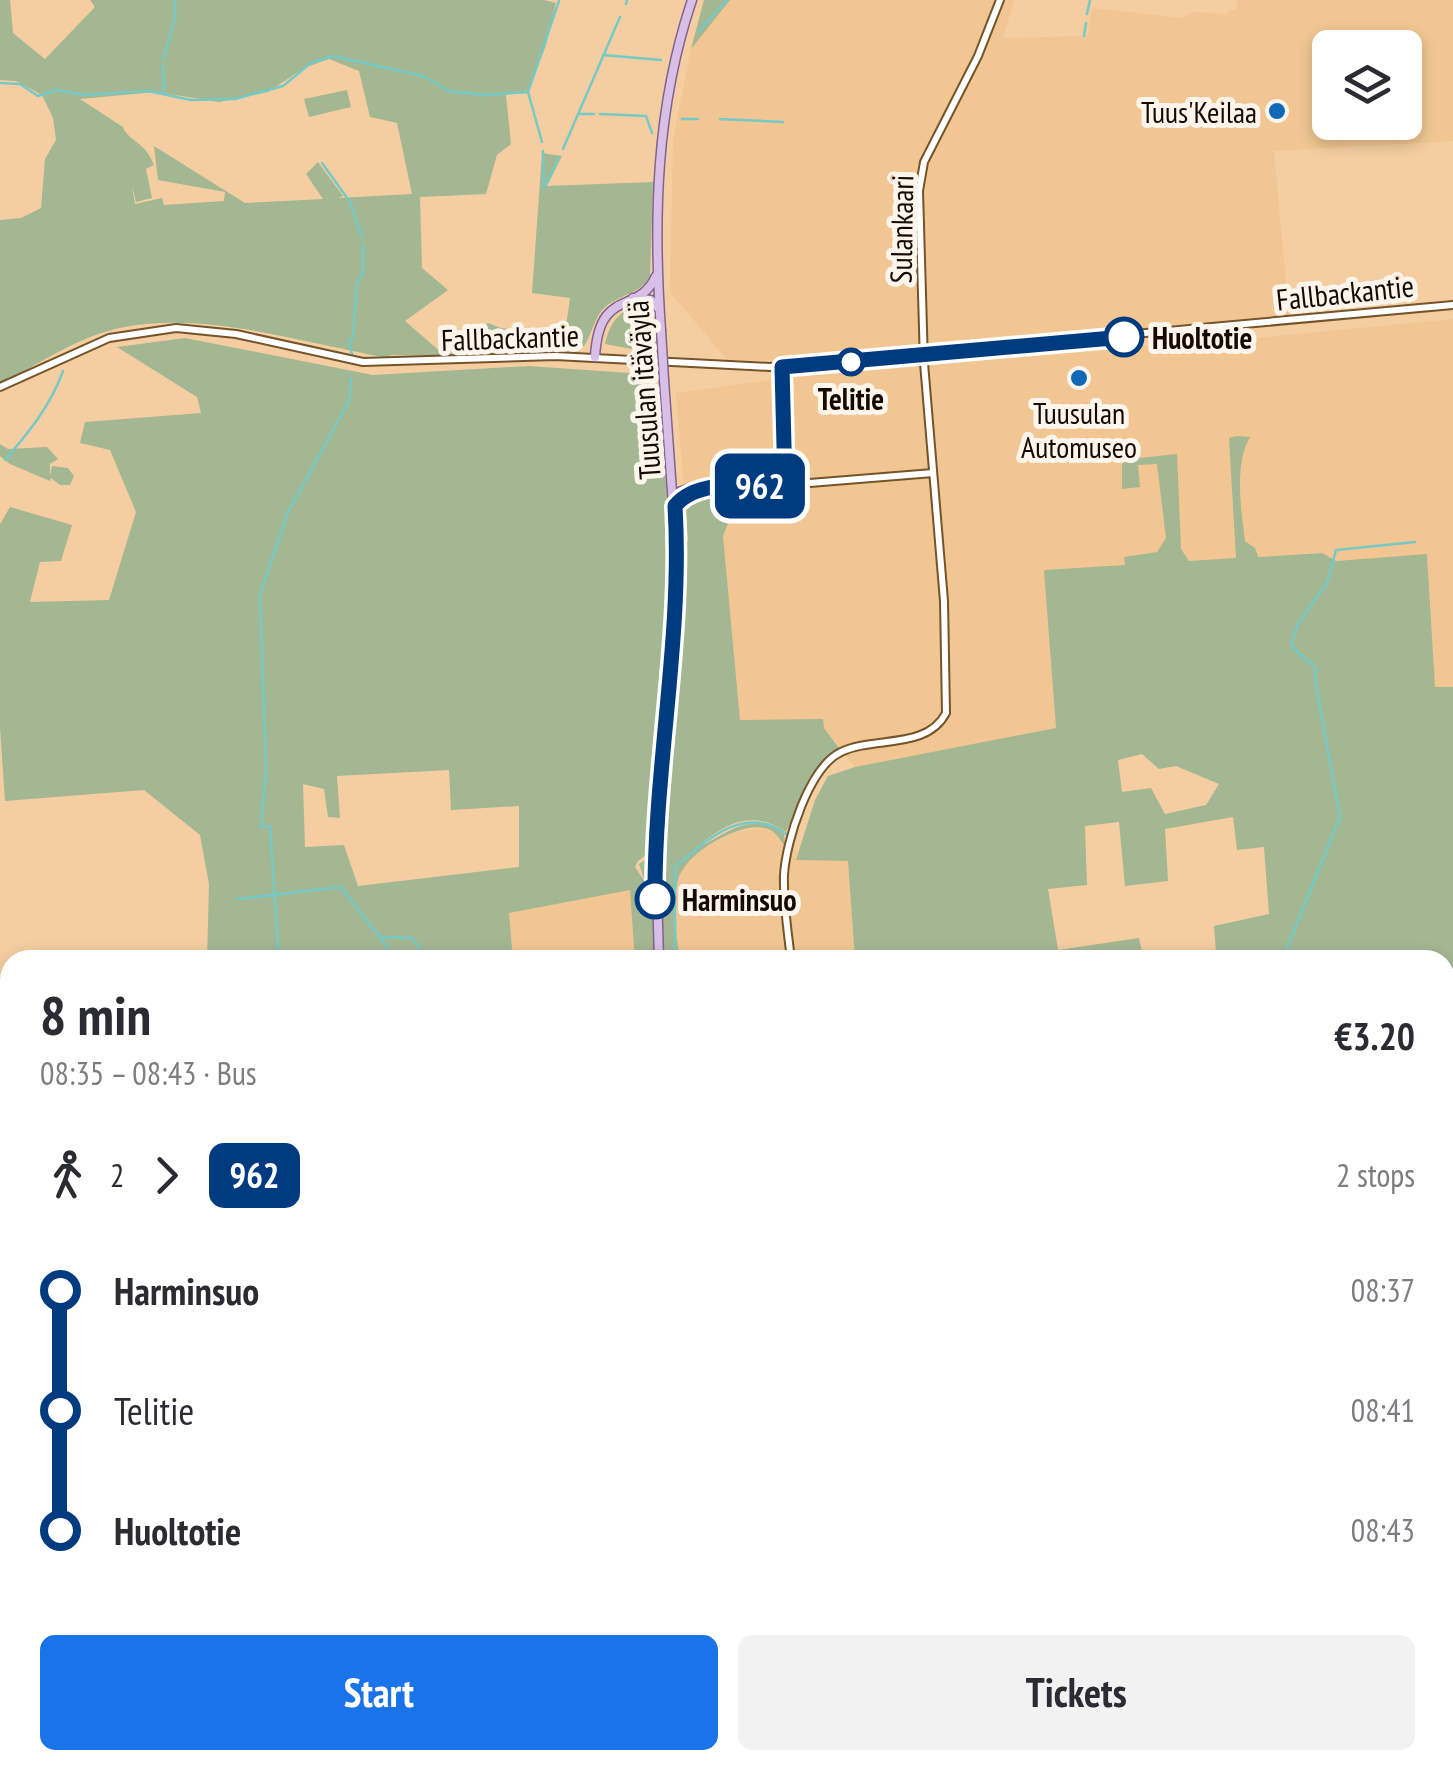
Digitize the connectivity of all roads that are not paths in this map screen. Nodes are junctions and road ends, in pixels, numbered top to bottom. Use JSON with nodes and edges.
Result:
{"nodes":[{"id":1,"x":692,"y":0,"type":"edge"},
{"id":2,"x":1000,"y":0,"type":"edge"},
{"id":3,"x":657,"y":273,"type":"junction"},
{"id":4,"x":633,"y":298,"type":"junction"},
{"id":5,"x":1453,"y":305,"type":"edge"},
{"id":6,"x":660,"y":310,"type":"junction"},
{"id":7,"x":924,"y":356,"type":"junction"},
{"id":8,"x":595,"y":358,"type":"junction"},
{"id":9,"x":782,"y":367,"type":"junction"},
{"id":10,"x":0,"y":387,"type":"edge"},
{"id":11,"x":932,"y":472,"type":"junction"},
{"id":12,"x":672,"y":476,"type":"junction"},
{"id":13,"x":785,"y":485,"type":"junction"},
{"id":14,"x":730,"y":486,"type":"junction"},
{"id":15,"x":675,"y":501,"type":"junction"},
{"id":16,"x":659,"y":950,"type":"edge"},
{"id":17,"x":790,"y":950,"type":"edge"}],
"edges":[{"from":1,"to":3,"type":"main road","name":"Tuusulan itäväylä"},
{"from":2,"to":7,"type":"street","name":"Sulankaari"},
{"from":3,"to":4,"type":"main road"},
{"from":3,"to":6,"type":"main road","name":"Tuusulan itäväylä"},
{"from":4,"to":6,"type":"main road"},
{"from":4,"to":8,"type":"main road"},
{"from":5,"to":7,"type":"street","name":"Fallbackantie"},
{"from":6,"to":12,"type":"main road","name":"Tuusulan itäväylä","bridge":true},
{"from":7,"to":9,"type":"street","name":"Fallbackantie"},
{"from":7,"to":11,"type":"street","name":"Sulankaari"},
{"from":8,"to":9,"type":"street","name":"Fallbackantie"},
{"from":8,"to":10,"type":"street","name":"Fallbackantie"},
{"from":9,"to":13,"type":"street"},
{"from":11,"to":13,"type":"street"},
{"from":11,"to":17,"type":"street","name":"Sulankaari"},
{"from":12,"to":14,"type":"main road"},
{"from":12,"to":15,"type":"main road","name":"Tuusulan itäväylä"},
{"from":13,"to":14,"type":"main road"},
{"from":14,"to":15,"type":"main road"},
{"from":15,"to":16,"type":"main road","name":"Tuusulan itäväylä"}]}
